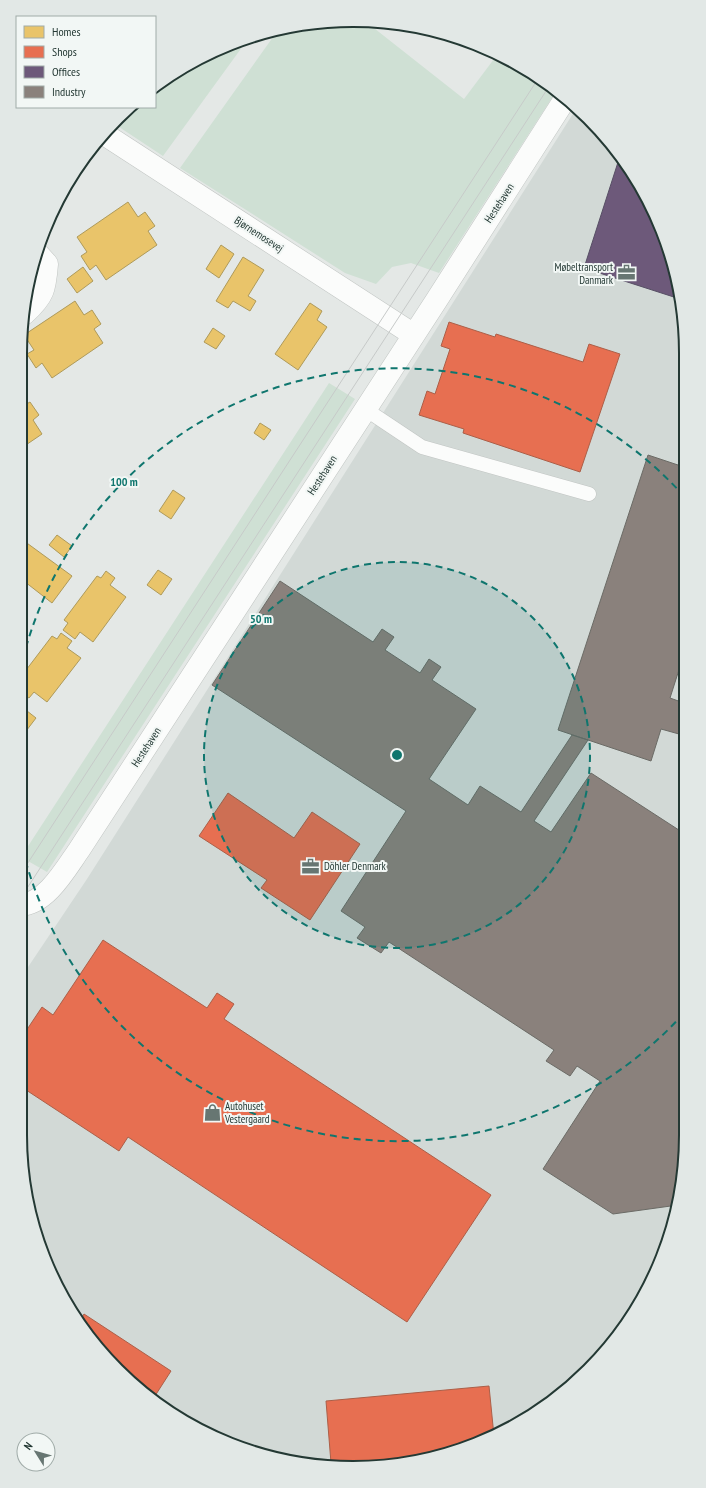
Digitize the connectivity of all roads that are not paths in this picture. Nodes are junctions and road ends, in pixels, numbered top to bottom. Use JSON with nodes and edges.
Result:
{"nodes":[{"id":1,"x":562,"y":103,"type":"edge"},
{"id":2,"x":109,"y":137,"type":"edge"},
{"id":3,"x":41,"y":258,"type":"edge"},
{"id":4,"x":30,"y":308,"type":"edge"},
{"id":5,"x":414,"y":335,"type":"junction"},
{"id":6,"x":365,"y":409,"type":"junction"},
{"id":7,"x":589,"y":494,"type":"dead end"},
{"id":8,"x":27,"y":905,"type":"edge"}],
"edges":[{"from":1,"to":5,"type":"street","name":"Hestehaven"},
{"from":2,"to":5,"type":"street","name":"Bjørnemosevej"},
{"from":3,"to":4,"type":"street"},
{"from":5,"to":6,"type":"street","name":"Hestehaven"},
{"from":6,"to":7,"type":"lane"},
{"from":6,"to":8,"type":"street","name":"Hestehaven"}]}
